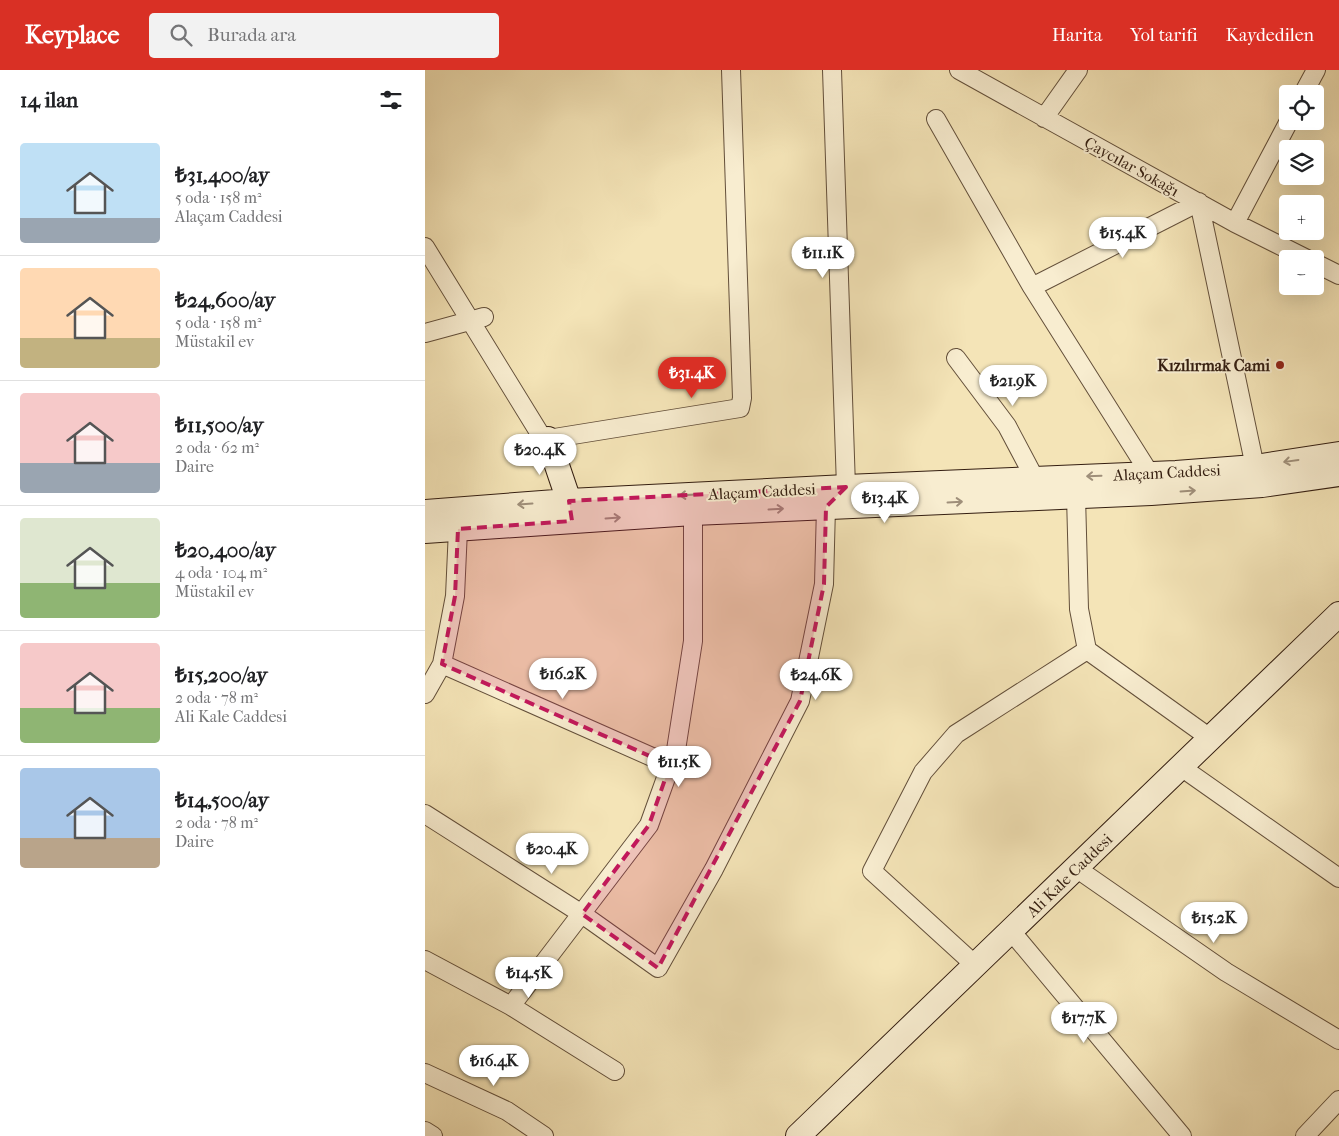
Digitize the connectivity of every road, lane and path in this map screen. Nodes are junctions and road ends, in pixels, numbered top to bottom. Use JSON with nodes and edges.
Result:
{"nodes":[{"id":1,"x":731,"y":70,"type":"edge"},
{"id":2,"x":832,"y":70,"type":"edge"},
{"id":3,"x":959,"y":70,"type":"edge"},
{"id":4,"x":1078,"y":70,"type":"edge"},
{"id":5,"x":1316,"y":70,"type":"edge"},
{"id":6,"x":1308,"y":85,"type":"edge"},
{"id":7,"x":1044,"y":118,"type":"junction"},
{"id":8,"x":936,"y":119,"type":"dead end"},
{"id":9,"x":1284,"y":130,"type":"edge"},
{"id":10,"x":1199,"y":202,"type":"junction"},
{"id":11,"x":1235,"y":222,"type":"junction"},
{"id":12,"x":425,"y":248,"type":"edge"},
{"id":13,"x":1289,"y":250,"type":"edge"},
{"id":14,"x":1324,"y":268,"type":"edge"},
{"id":15,"x":1339,"y":275,"type":"edge"},
{"id":16,"x":1032,"y":287,"type":"junction"},
{"id":17,"x":477,"y":319,"type":"junction"},
{"id":18,"x":425,"y":333,"type":"edge"},
{"id":19,"x":956,"y":358,"type":"dead end"},
{"id":20,"x":548,"y":439,"type":"junction"},
{"id":21,"x":1339,"y":454,"type":"edge"},
{"id":22,"x":1255,"y":467,"type":"junction"},
{"id":23,"x":1339,"y":474,"type":"edge"},
{"id":24,"x":1035,"y":479,"type":"junction"},
{"id":25,"x":1151,"y":483,"type":"junction"},
{"id":26,"x":846,"y":486,"type":"junction"},
{"id":27,"x":1076,"y":496,"type":"junction"},
{"id":28,"x":861,"y":506,"type":"junction"},
{"id":29,"x":826,"y":507,"type":"junction"},
{"id":30,"x":571,"y":511,"type":"junction"},
{"id":31,"x":425,"y":512,"type":"edge"},
{"id":32,"x":693,"y":513,"type":"junction"},
{"id":33,"x":458,"y":528,"type":"junction"},
{"id":34,"x":425,"y":531,"type":"edge"},
{"id":35,"x":1339,"y":614,"type":"edge"},
{"id":36,"x":1087,"y":650,"type":"junction"},
{"id":37,"x":442,"y":664,"type":"junction"},
{"id":38,"x":425,"y":694,"type":"edge"},
{"id":39,"x":1211,"y":738,"type":"junction"},
{"id":40,"x":670,"y":765,"type":"junction"},
{"id":41,"x":1181,"y":767,"type":"junction"},
{"id":42,"x":425,"y":814,"type":"edge"},
{"id":43,"x":1076,"y":868,"type":"junction"},
{"id":44,"x":1339,"y":878,"type":"edge"},
{"id":45,"x":581,"y":914,"type":"junction"},
{"id":46,"x":1011,"y":931,"type":"junction"},
{"id":47,"x":425,"y":960,"type":"edge"},
{"id":48,"x":975,"y":965,"type":"junction"},
{"id":49,"x":511,"y":1006,"type":"junction"},
{"id":50,"x":1339,"y":1040,"type":"edge"},
{"id":51,"x":615,"y":1070,"type":"dead end"},
{"id":52,"x":425,"y":1073,"type":"edge"},
{"id":53,"x":1339,"y":1100,"type":"edge"},
{"id":54,"x":425,"y":1131,"type":"edge"},
{"id":55,"x":433,"y":1136,"type":"edge"},
{"id":56,"x":544,"y":1136,"type":"edge"},
{"id":57,"x":798,"y":1136,"type":"edge"},
{"id":58,"x":1181,"y":1136,"type":"edge"},
{"id":59,"x":1305,"y":1136,"type":"edge"}],
"edges":[{"from":1,"to":20,"type":"street"},
{"from":2,"to":26,"type":"street"},
{"from":3,"to":7,"type":"street","name":"Çaycılar Sokağı"},
{"from":4,"to":7,"type":"street"},
{"from":5,"to":6,"type":"street"},
{"from":7,"to":10,"type":"street","name":"Çaycılar Sokağı"},
{"from":8,"to":16,"type":"street"},
{"from":9,"to":11,"type":"street"},
{"from":10,"to":11,"type":"street","name":"Çaycılar Sokağı"},
{"from":10,"to":16,"type":"street"},
{"from":10,"to":22,"type":"street"},
{"from":11,"to":13,"type":"street","name":"Çaycılar Sokağı"},
{"from":12,"to":17,"type":"street"},
{"from":14,"to":15,"type":"street"},
{"from":16,"to":25,"type":"street"},
{"from":17,"to":18,"type":"street"},
{"from":17,"to":20,"type":"street"},
{"from":19,"to":24,"type":"street"},
{"from":20,"to":30,"type":"main road"},
{"from":21,"to":22,"type":"main road","name":"Alaçam Caddesi","one_way":true},
{"from":22,"to":25,"type":"main road","name":"Alaçam Caddesi"},
{"from":25,"to":23,"type":"main road","name":"Alaçam Caddesi","one_way":true},
{"from":25,"to":24,"type":"main road","name":"Alaçam Caddesi","one_way":true},
{"from":24,"to":26,"type":"main road","name":"Alaçam Caddesi"},
{"from":25,"to":27,"type":"main road","name":"Alaçam Caddesi"},
{"from":26,"to":28,"type":"main road"},
{"from":26,"to":29,"type":"main road"},
{"from":26,"to":30,"type":"main road","name":"Alaçam Caddesi","one_way":true},
{"from":28,"to":27,"type":"main road","name":"Alaçam Caddesi","one_way":true},
{"from":27,"to":36,"type":"street"},
{"from":28,"to":29,"type":"main road","name":"Alaçam Caddesi"},
{"from":32,"to":29,"type":"main road","name":"Alaçam Caddesi","one_way":true},
{"from":29,"to":45,"type":"street"},
{"from":30,"to":31,"type":"main road","name":"Alaçam Caddesi","one_way":true},
{"from":30,"to":32,"type":"main road","name":"Alaçam Caddesi","one_way":true},
{"from":30,"to":33,"type":"main road","name":"Alaçam Caddesi"},
{"from":32,"to":40,"type":"street"},
{"from":33,"to":34,"type":"main road","name":"Alaçam Caddesi"},
{"from":33,"to":37,"type":"street"},
{"from":35,"to":39,"type":"main road","name":"Ali Kale Caddesi"},
{"from":36,"to":39,"type":"street"},
{"from":36,"to":48,"type":"street"},
{"from":37,"to":38,"type":"street"},
{"from":37,"to":40,"type":"street"},
{"from":39,"to":41,"type":"main road","name":"Ali Kale Caddesi"},
{"from":40,"to":45,"type":"street"},
{"from":41,"to":43,"type":"main road","name":"Ali Kale Caddesi"},
{"from":41,"to":44,"type":"street"},
{"from":42,"to":45,"type":"street"},
{"from":43,"to":46,"type":"main road","name":"Ali Kale Caddesi"},
{"from":43,"to":50,"type":"street"},
{"from":45,"to":49,"type":"street"},
{"from":46,"to":48,"type":"main road","name":"Ali Kale Caddesi"},
{"from":46,"to":58,"type":"street"},
{"from":47,"to":49,"type":"street"},
{"from":48,"to":57,"type":"main road","name":"Ali Kale Caddesi"},
{"from":49,"to":51,"type":"street"},
{"from":52,"to":56,"type":"street"},
{"from":53,"to":59,"type":"street"},
{"from":54,"to":55,"type":"street"}]}
